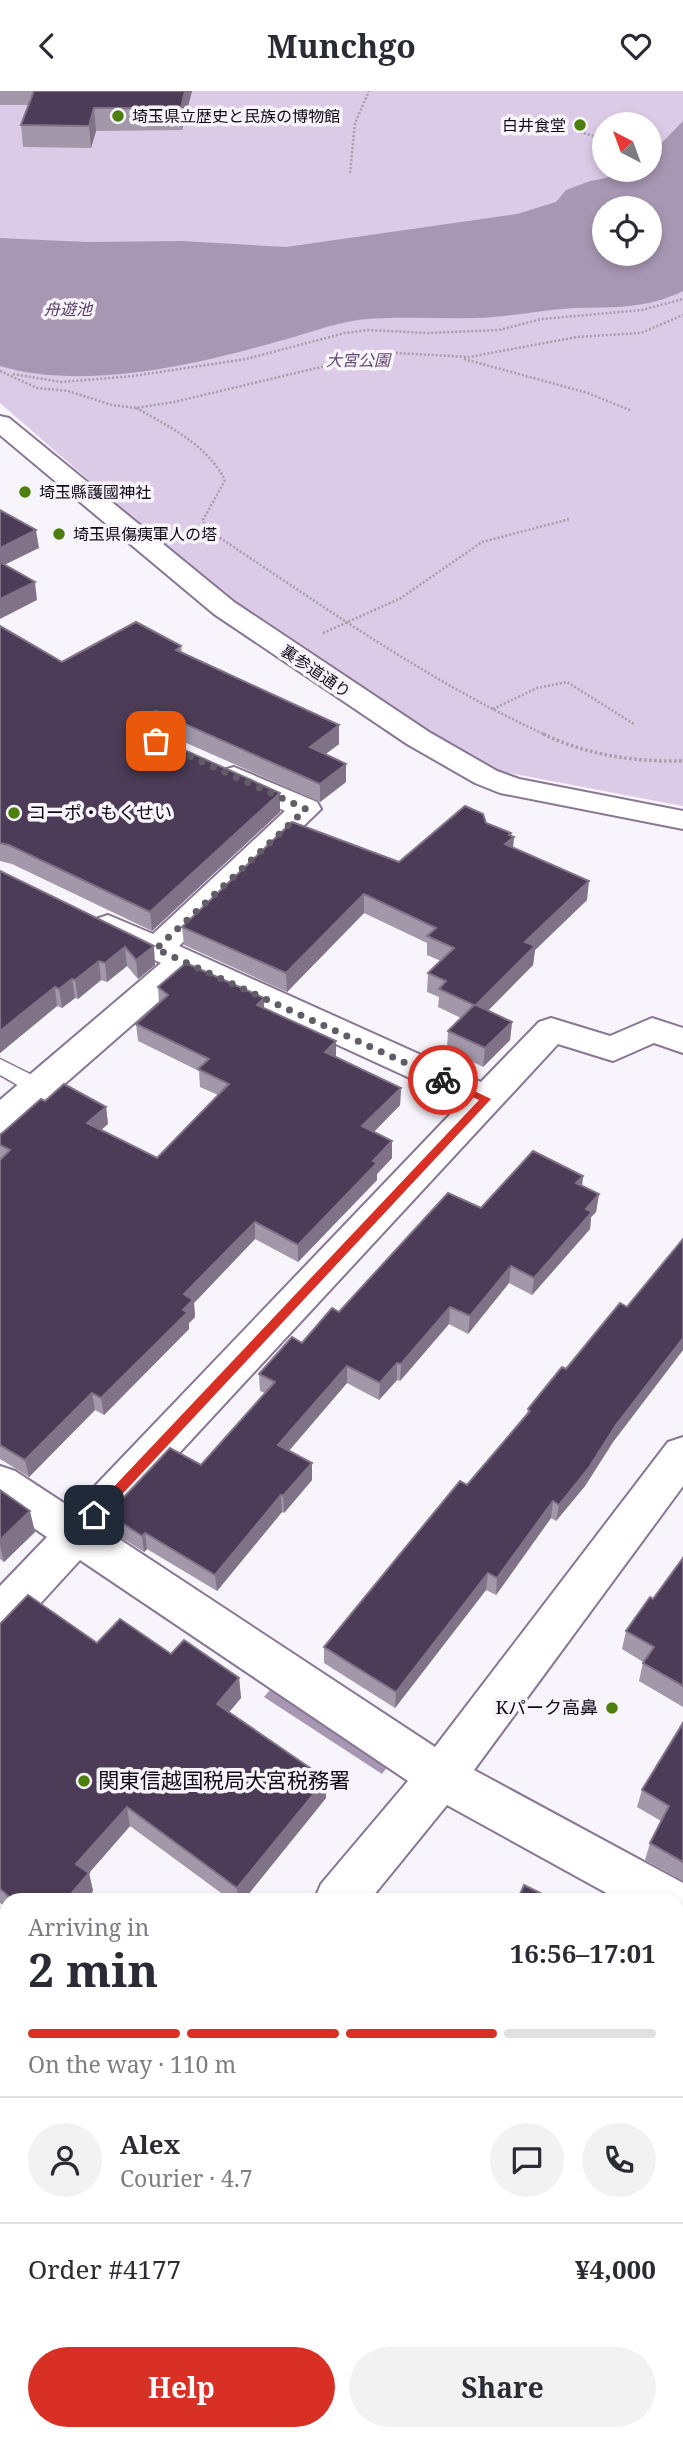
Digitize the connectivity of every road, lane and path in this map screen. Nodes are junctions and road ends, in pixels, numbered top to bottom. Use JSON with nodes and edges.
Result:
{"nodes":[{"id":1,"x":369,"y":91,"type":"edge"},
{"id":2,"x":580,"y":132,"type":"dead end"},
{"id":3,"x":592,"y":136,"type":"edge"},
{"id":4,"x":350,"y":173,"type":"dead end"},
{"id":5,"x":683,"y":299,"type":"edge"},
{"id":6,"x":683,"y":315,"type":"edge"},
{"id":7,"x":460,"y":358,"type":"junction"},
{"id":8,"x":0,"y":371,"type":"edge"},
{"id":9,"x":9,"y":374,"type":"junction"},
{"id":10,"x":136,"y":408,"type":"junction"},
{"id":11,"x":632,"y":411,"type":"dead end"},
{"id":12,"x":0,"y":423,"type":"edge"},
{"id":13,"x":570,"y":519,"type":"dead end"},
{"id":14,"x":346,"y":621,"type":"junction"},
{"id":15,"x":286,"y":650,"type":"junction"},
{"id":16,"x":492,"y":709,"type":"junction"},
{"id":17,"x":634,"y":724,"type":"dead end"},
{"id":18,"x":683,"y":761,"type":"edge"},
{"id":19,"x":206,"y":763,"type":"edge"},
{"id":20,"x":683,"y":820,"type":"edge"},
{"id":21,"x":84,"y":914,"type":"edge"},
{"id":22,"x":169,"y":956,"type":"junction"},
{"id":23,"x":683,"y":1041,"type":"edge"},
{"id":24,"x":0,"y":1066,"type":"edge"},
{"id":25,"x":39,"y":1087,"type":"junction"},
{"id":26,"x":486,"y":1099,"type":"junction"},
{"id":27,"x":0,"y":1121,"type":"edge"},
{"id":28,"x":683,"y":1454,"type":"edge"},
{"id":29,"x":0,"y":1483,"type":"edge"},
{"id":30,"x":75,"y":1535,"type":"junction"},
{"id":31,"x":0,"y":1616,"type":"edge"},
{"id":32,"x":441,"y":1777,"type":"junction"},
{"id":33,"x":345,"y":1893,"type":"edge"},
{"id":34,"x":654,"y":1893,"type":"edge"}],
"edges":[{"from":1,"to":4,"type":"path"},
{"from":2,"to":3,"type":"path"},
{"from":5,"to":9,"type":"path"},
{"from":6,"to":7,"type":"path"},
{"from":7,"to":10,"type":"path"},
{"from":7,"to":11,"type":"path"},
{"from":8,"to":9,"type":"path"},
{"from":9,"to":10,"type":"path"},
{"from":10,"to":14,"type":"path"},
{"from":12,"to":15,"type":"street","name":"裏参道通り"},
{"from":13,"to":14,"type":"path"},
{"from":14,"to":15,"type":"path"},
{"from":14,"to":16,"type":"path"},
{"from":15,"to":20,"type":"street","name":"裏参道通り"},
{"from":16,"to":17,"type":"path"},
{"from":16,"to":18,"type":"path"},
{"from":19,"to":22,"type":"street"},
{"from":21,"to":22,"type":"street"},
{"from":22,"to":25,"type":"street"},
{"from":22,"to":26,"type":"street"},
{"from":23,"to":26,"type":"street"},
{"from":24,"to":25,"type":"lane"},
{"from":25,"to":27,"type":"street"},
{"from":26,"to":30,"type":"street"},
{"from":28,"to":32,"type":"street"},
{"from":29,"to":30,"type":"street"},
{"from":30,"to":31,"type":"street"},
{"from":30,"to":32,"type":"street"},
{"from":32,"to":33,"type":"street"},
{"from":32,"to":34,"type":"street"}]}
